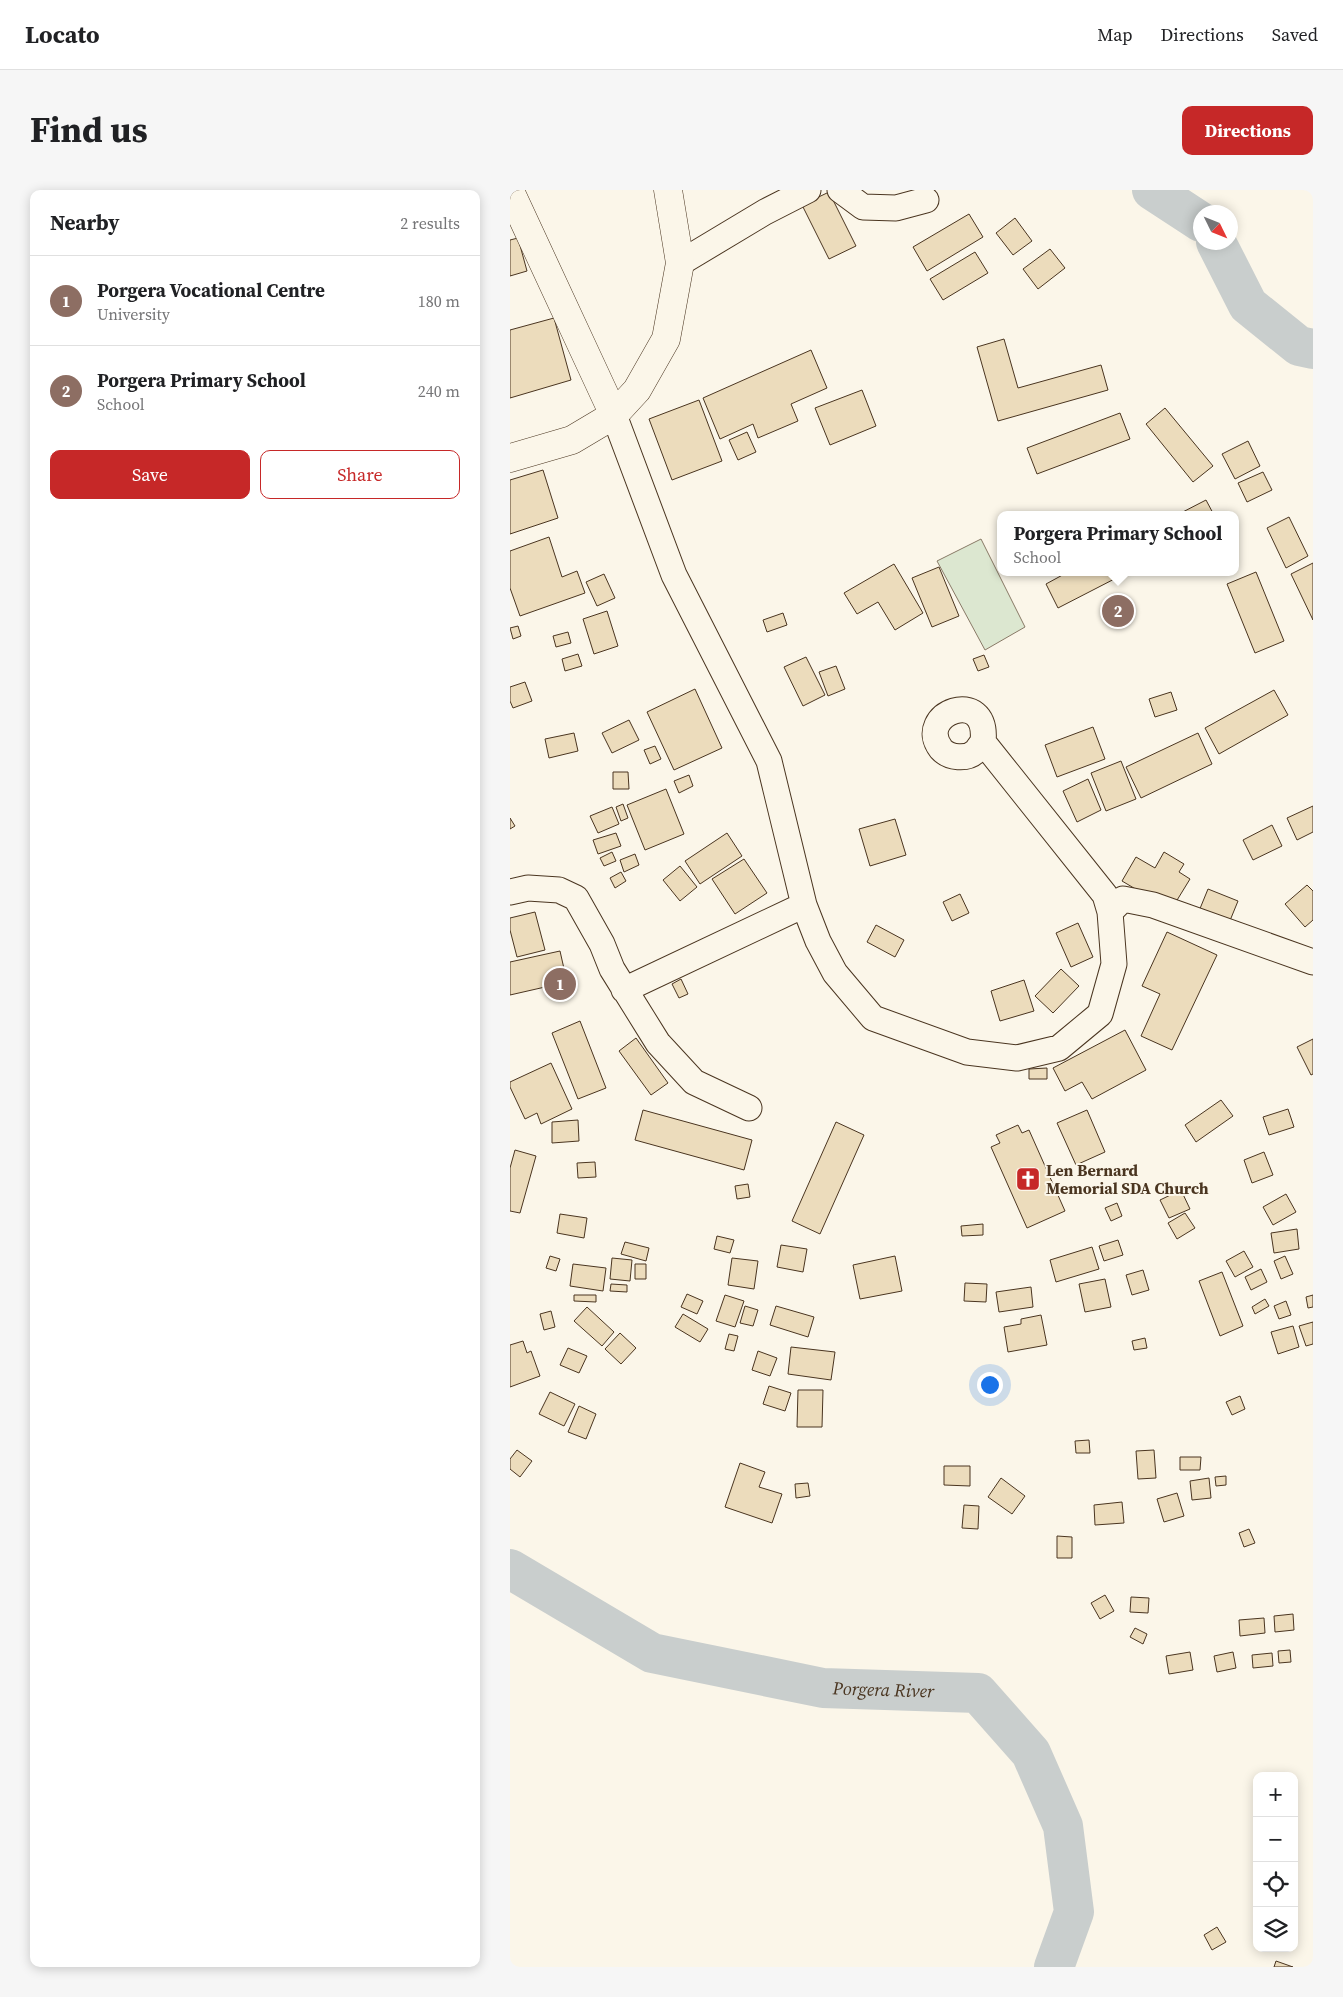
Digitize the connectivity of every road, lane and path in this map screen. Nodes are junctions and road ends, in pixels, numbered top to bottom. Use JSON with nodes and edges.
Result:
{"nodes":[{"id":1,"x":668,"y":190,"type":"edge"},
{"id":2,"x":808,"y":190,"type":"edge"},
{"id":3,"x":840,"y":190,"type":"edge"},
{"id":4,"x":510,"y":191,"type":"edge"},
{"id":5,"x":926,"y":200,"type":"dead end"},
{"id":6,"x":680,"y":263,"type":"junction"},
{"id":7,"x":614,"y":415,"type":"junction"},
{"id":8,"x":510,"y":458,"type":"edge"},
{"id":9,"x":982,"y":742,"type":"dead end"},
{"id":10,"x":510,"y":892,"type":"edge"},
{"id":11,"x":804,"y":905,"type":"junction"},
{"id":12,"x":1110,"y":912,"type":"junction"},
{"id":13,"x":1313,"y":962,"type":"edge"},
{"id":14,"x":624,"y":990,"type":"junction"},
{"id":15,"x":749,"y":1108,"type":"dead end"}],
"edges":[{"from":1,"to":6,"type":"main road"},
{"from":2,"to":6,"type":"street"},
{"from":3,"to":5,"type":"street"},
{"from":4,"to":7,"type":"main road"},
{"from":6,"to":7,"type":"main road"},
{"from":7,"to":8,"type":"main road"},
{"from":7,"to":11,"type":"street"},
{"from":9,"to":12,"type":"street"},
{"from":10,"to":14,"type":"street"},
{"from":11,"to":12,"type":"street"},
{"from":11,"to":14,"type":"street"},
{"from":12,"to":13,"type":"street"},
{"from":14,"to":15,"type":"street"}]}
